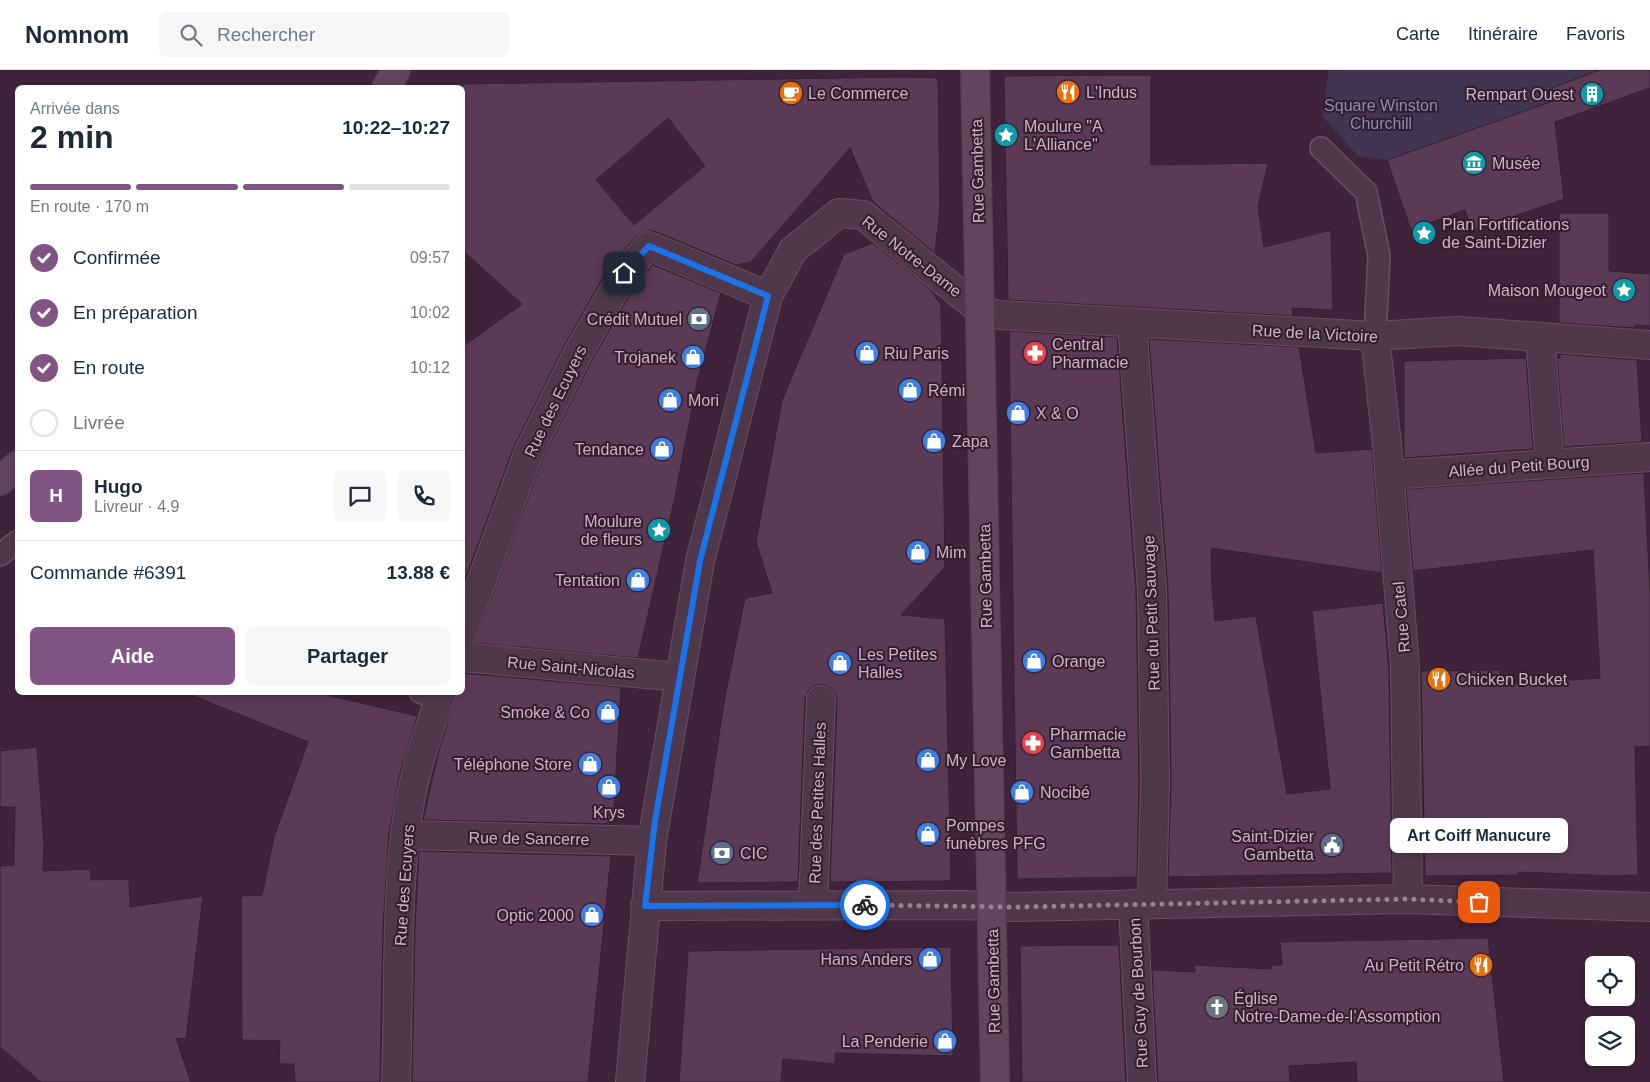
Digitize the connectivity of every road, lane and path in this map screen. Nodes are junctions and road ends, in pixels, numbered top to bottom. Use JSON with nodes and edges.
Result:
{"nodes":[{"id":1,"x":396,"y":70,"type":"edge"},
{"id":2,"x":975,"y":70,"type":"edge"},
{"id":3,"x":388,"y":85,"type":"edge"},
{"id":4,"x":1321,"y":148,"type":"dead end"},
{"id":5,"x":768,"y":296,"type":"junction"},
{"id":6,"x":980,"y":310,"type":"junction"},
{"id":7,"x":1132,"y":323,"type":"junction"},
{"id":8,"x":1375,"y":336,"type":"junction"},
{"id":9,"x":1540,"y":336,"type":"junction"},
{"id":10,"x":1650,"y":346,"type":"edge"},
{"id":11,"x":1650,"y":457,"type":"edge"},
{"id":12,"x":1550,"y":464,"type":"junction"},
{"id":13,"x":15,"y":468,"type":"edge"},
{"id":14,"x":1389,"y":475,"type":"junction"},
{"id":15,"x":0,"y":481,"type":"edge"},
{"id":16,"x":15,"y":543,"type":"edge"},
{"id":17,"x":0,"y":555,"type":"edge"},
{"id":18,"x":465,"y":627,"type":"edge"},
{"id":19,"x":465,"y":656,"type":"edge"},
{"id":20,"x":679,"y":677,"type":"junction"},
{"id":21,"x":434,"y":695,"type":"edge"},
{"id":22,"x":821,"y":700,"type":"dead end"},
{"id":23,"x":405,"y":835,"type":"junction"},
{"id":24,"x":652,"y":841,"type":"junction"},
{"id":25,"x":1408,"y":899,"type":"junction"},
{"id":26,"x":1143,"y":904,"type":"junction"},
{"id":27,"x":812,"y":905,"type":"junction"},
{"id":28,"x":991,"y":905,"type":"junction"},
{"id":29,"x":645,"y":906,"type":"junction"},
{"id":30,"x":1650,"y":907,"type":"edge"},
{"id":31,"x":396,"y":1082,"type":"edge"},
{"id":32,"x":630,"y":1082,"type":"edge"},
{"id":33,"x":995,"y":1082,"type":"edge"},
{"id":34,"x":1142,"y":1082,"type":"edge"}],
"edges":[{"from":1,"to":3,"type":"main road"},
{"from":2,"to":6,"type":"main road","name":"Rue Gambetta"},
{"from":4,"to":8,"type":"lane"},
{"from":5,"to":6,"type":"street","name":"Rue Notre-Dame"},
{"from":5,"to":18,"type":"street","name":"Rue des Ecuyers"},
{"from":5,"to":20,"type":"street"},
{"from":6,"to":7,"type":"street","name":"Rue de la Victoire"},
{"from":6,"to":28,"type":"main road","name":"Rue Gambetta"},
{"from":7,"to":8,"type":"street","name":"Rue de la Victoire"},
{"from":7,"to":26,"type":"street","name":"Rue du Petit Sauvage"},
{"from":8,"to":9,"type":"street","name":"Rue de la Victoire"},
{"from":8,"to":14,"type":"street","name":"Rue Catel"},
{"from":9,"to":10,"type":"street","name":"Rue de la Victoire"},
{"from":9,"to":12,"type":"street"},
{"from":11,"to":12,"type":"street","name":"Allée du Petit Bourg"},
{"from":12,"to":14,"type":"street","name":"Allée du Petit Bourg"},
{"from":13,"to":15,"type":"main road"},
{"from":14,"to":25,"type":"street","name":"Rue Catel"},
{"from":16,"to":17,"type":"lane"},
{"from":19,"to":20,"type":"street","name":"Rue Saint-Nicolas"},
{"from":20,"to":24,"type":"street"},
{"from":21,"to":23,"type":"street","name":"Rue des Ecuyers"},
{"from":22,"to":27,"type":"street","name":"Rue des Petites Halles"},
{"from":23,"to":24,"type":"street","name":"Rue de Sancerre"},
{"from":23,"to":31,"type":"street","name":"Rue des Ecuyers"},
{"from":24,"to":29,"type":"street"},
{"from":25,"to":26,"type":"street"},
{"from":25,"to":30,"type":"street"},
{"from":26,"to":28,"type":"street"},
{"from":26,"to":34,"type":"street","name":"Rue Guy de Bourbon"},
{"from":27,"to":28,"type":"street"},
{"from":27,"to":29,"type":"street"},
{"from":28,"to":33,"type":"main road","name":"Rue Gambetta"},
{"from":29,"to":32,"type":"street"}]}
